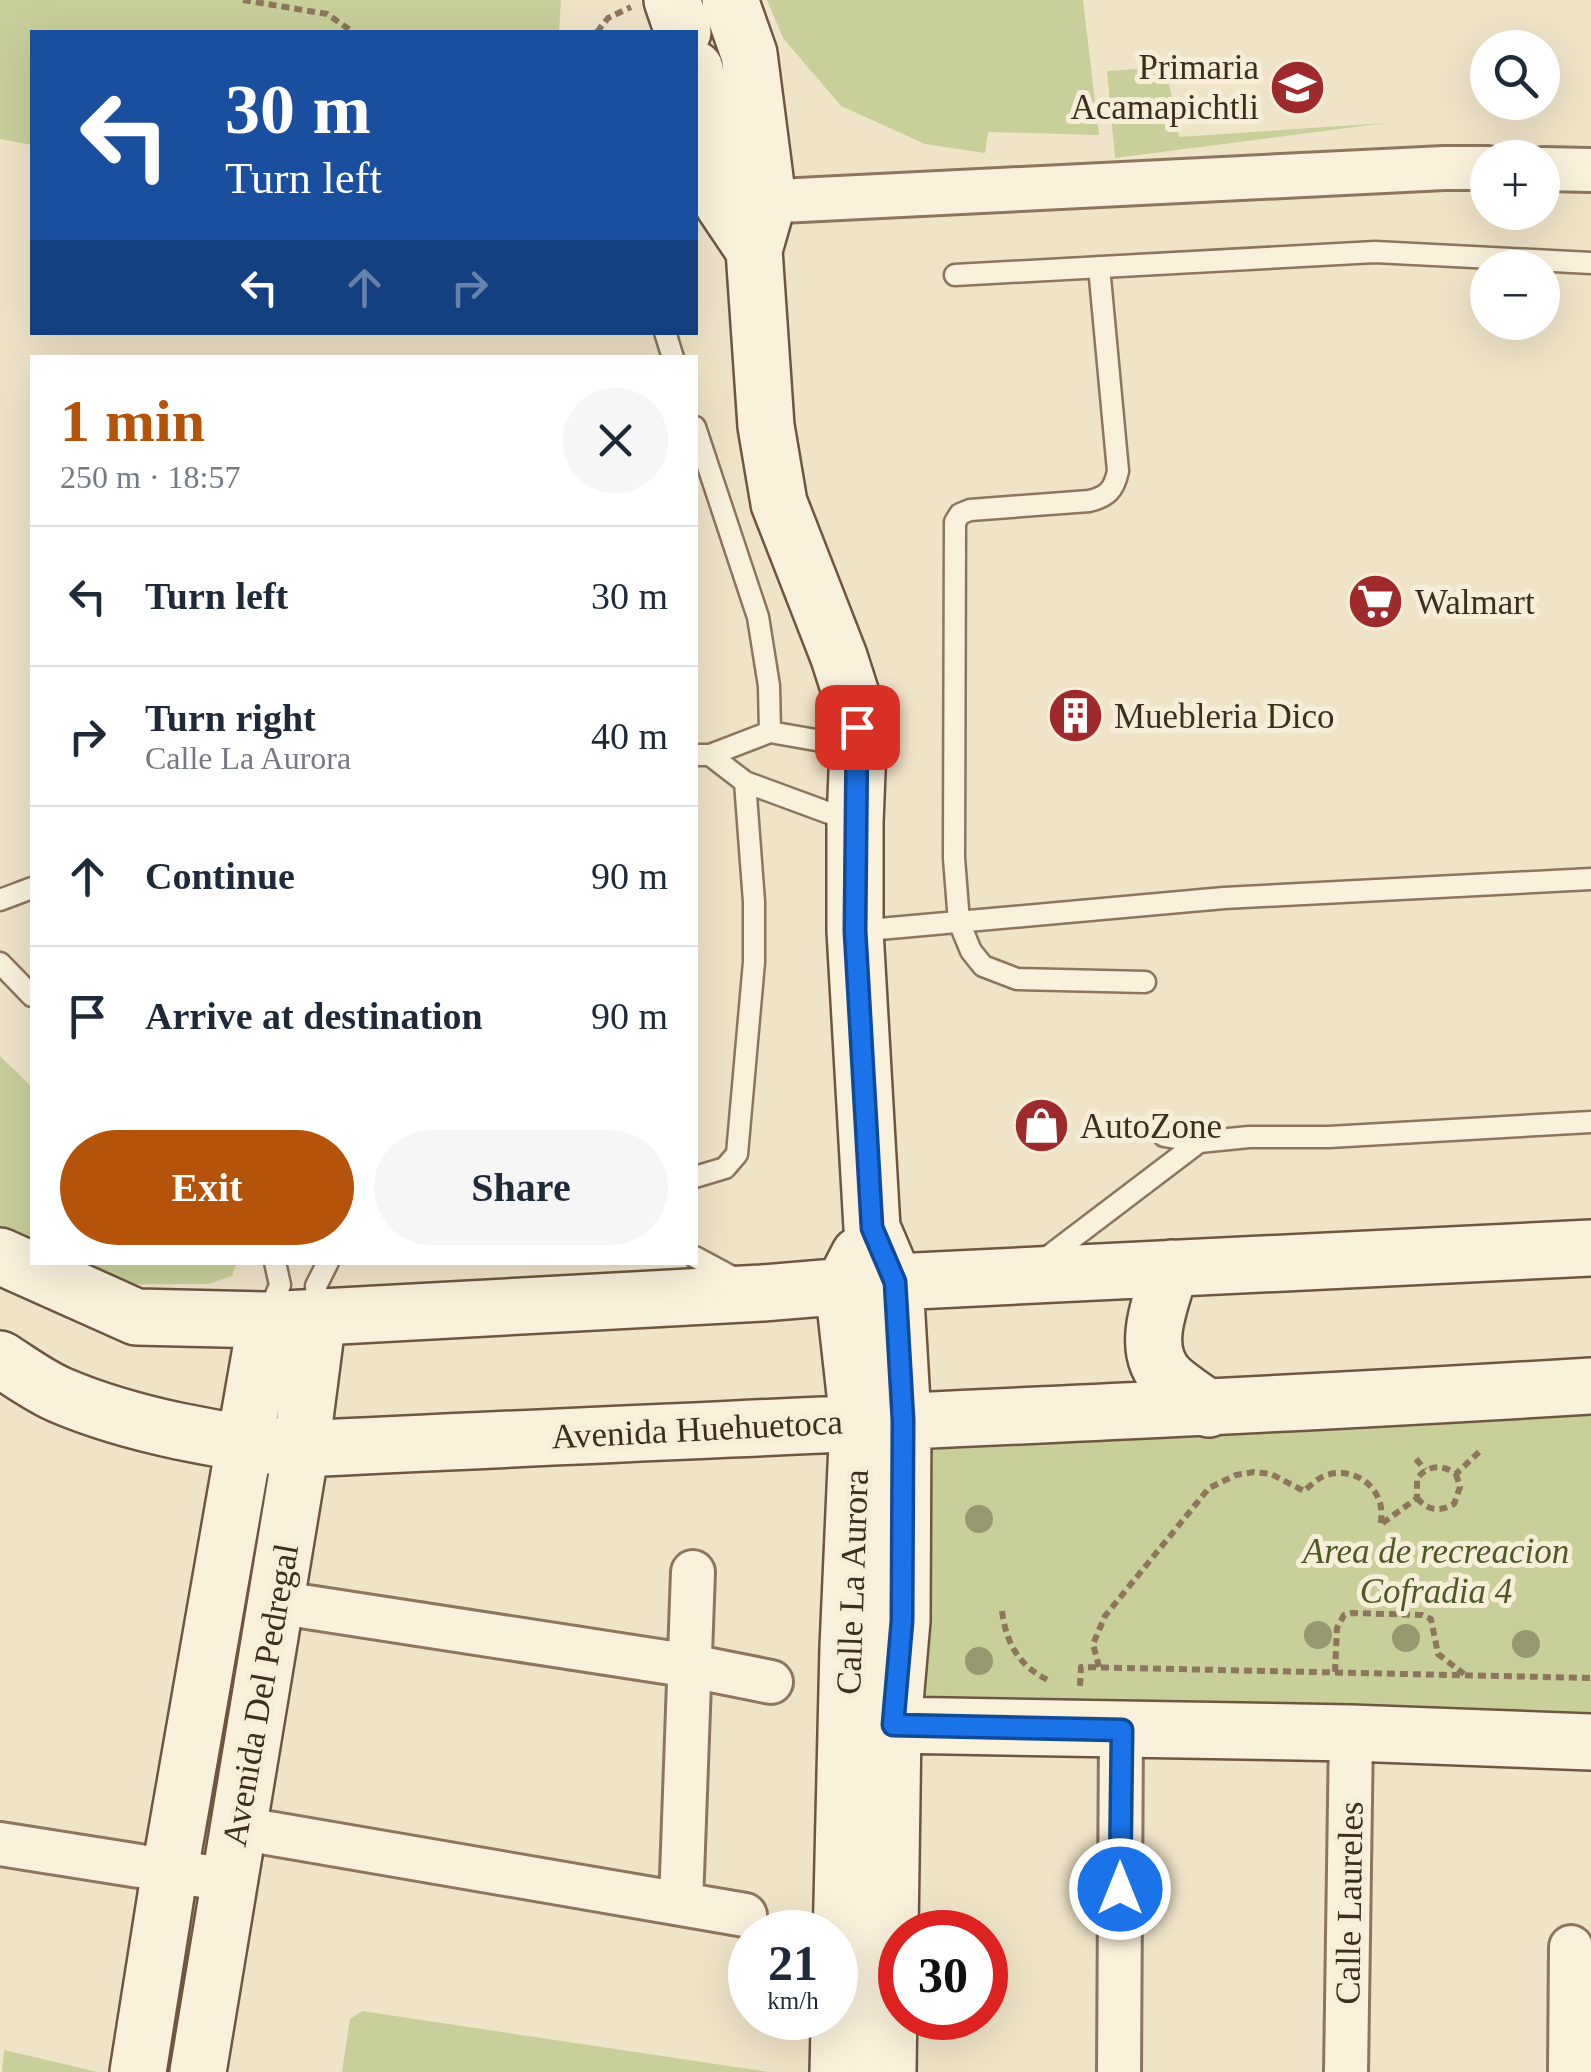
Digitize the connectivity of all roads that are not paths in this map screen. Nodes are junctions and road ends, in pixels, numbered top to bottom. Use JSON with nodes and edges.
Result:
{"nodes":[{"id":1,"x":672,"y":0,"type":"edge"},
{"id":2,"x":730,"y":0,"type":"edge"},
{"id":3,"x":681,"y":30,"type":"edge"},
{"id":4,"x":698,"y":77,"type":"edge"},
{"id":5,"x":1470,"y":169,"type":"edge"},
{"id":6,"x":1560,"y":169,"type":"edge"},
{"id":7,"x":1591,"y":170,"type":"edge"},
{"id":8,"x":748,"y":219,"type":"junction"},
{"id":9,"x":1591,"y":263,"type":"edge"},
{"id":10,"x":1099,"y":267,"type":"junction"},
{"id":11,"x":955,"y":275,"type":"dead end"},
{"id":12,"x":698,"y":436,"type":"edge"},
{"id":13,"x":770,"y":732,"type":"junction"},
{"id":14,"x":858,"y":747,"type":"junction"},
{"id":15,"x":703,"y":755,"type":"edge"},
{"id":16,"x":745,"y":782,"type":"junction"},
{"id":17,"x":855,"y":823,"type":"junction"},
{"id":18,"x":1591,"y":879,"type":"edge"},
{"id":19,"x":30,"y":889,"type":"edge"},
{"id":20,"x":0,"y":900,"type":"edge"},
{"id":21,"x":959,"y":922,"type":"junction"},
{"id":22,"x":855,"y":931,"type":"junction"},
{"id":23,"x":0,"y":963,"type":"edge"},
{"id":24,"x":1146,"y":982,"type":"dead end"},
{"id":25,"x":30,"y":994,"type":"edge"},
{"id":26,"x":1591,"y":1122,"type":"edge"},
{"id":27,"x":1164,"y":1136,"type":"dead end"},
{"id":28,"x":1199,"y":1142,"type":"junction"},
{"id":29,"x":698,"y":1176,"type":"edge"},
{"id":30,"x":1591,"y":1248,"type":"edge"},
{"id":31,"x":0,"y":1256,"type":"edge"},
{"id":32,"x":698,"y":1260,"type":"edge"},
{"id":33,"x":276,"y":1265,"type":"edge"},
{"id":34,"x":291,"y":1265,"type":"edge"},
{"id":35,"x":313,"y":1265,"type":"edge"},
{"id":36,"x":326,"y":1265,"type":"edge"},
{"id":37,"x":1171,"y":1268,"type":"junction"},
{"id":38,"x":1019,"y":1278,"type":"junction"},
{"id":39,"x":869,"y":1284,"type":"junction"},
{"id":40,"x":762,"y":1293,"type":"junction"},
{"id":41,"x":295,"y":1302,"type":"junction"},
{"id":42,"x":0,"y":1359,"type":"edge"},
{"id":43,"x":1591,"y":1386,"type":"edge"},
{"id":44,"x":1209,"y":1409,"type":"junction"},
{"id":45,"x":881,"y":1421,"type":"junction"},
{"id":46,"x":246,"y":1445,"type":"junction"},
{"id":47,"x":301,"y":1448,"type":"junction"},
{"id":48,"x":692,"y":1572,"type":"dead end"},
{"id":49,"x":275,"y":1602,"type":"junction"},
{"id":50,"x":690,"y":1666,"type":"junction"},
{"id":51,"x":770,"y":1682,"type":"dead end"},
{"id":52,"x":893,"y":1725,"type":"junction"},
{"id":53,"x":1122,"y":1730,"type":"junction"},
{"id":54,"x":1351,"y":1733,"type":"junction"},
{"id":55,"x":1591,"y":1742,"type":"edge"},
{"id":56,"x":239,"y":1828,"type":"junction"},
{"id":57,"x":0,"y":1844,"type":"edge"},
{"id":58,"x":170,"y":1870,"type":"junction"},
{"id":59,"x":228,"y":1880,"type":"junction"},
{"id":60,"x":682,"y":1904,"type":"junction"},
{"id":61,"x":728,"y":1912,"type":"edge"},
{"id":62,"x":1571,"y":1948,"type":"dead end"},
{"id":63,"x":1581,"y":1991,"type":"edge"},
{"id":64,"x":138,"y":2072,"type":"edge"},
{"id":65,"x":198,"y":2072,"type":"edge"},
{"id":66,"x":838,"y":2072,"type":"edge"},
{"id":67,"x":888,"y":2072,"type":"edge"},
{"id":68,"x":1119,"y":2072,"type":"edge"},
{"id":69,"x":1346,"y":2072,"type":"edge"},
{"id":70,"x":1570,"y":2072,"type":"edge"}],
"edges":[{"from":1,"to":3,"type":"street"},
{"from":2,"to":8,"type":"street"},
{"from":4,"to":8,"type":"street"},
{"from":5,"to":8,"type":"street"},
{"from":6,"to":7,"type":"street"},
{"from":8,"to":14,"type":"street","name":"Calle La Aurora"},
{"from":9,"to":10,"type":"lane"},
{"from":10,"to":11,"type":"lane"},
{"from":10,"to":21,"type":"lane"},
{"from":12,"to":13,"type":"lane"},
{"from":13,"to":14,"type":"lane"},
{"from":13,"to":15,"type":"lane"},
{"from":14,"to":17,"type":"street","name":"Calle La Aurora"},
{"from":15,"to":16,"type":"lane"},
{"from":16,"to":17,"type":"lane"},
{"from":16,"to":29,"type":"lane"},
{"from":17,"to":22,"type":"street","name":"Calle La Aurora"},
{"from":18,"to":21,"type":"lane"},
{"from":19,"to":20,"type":"lane"},
{"from":21,"to":22,"type":"lane"},
{"from":21,"to":24,"type":"lane"},
{"from":22,"to":39,"type":"street","name":"Calle La Aurora"},
{"from":23,"to":25,"type":"lane"},
{"from":26,"to":28,"type":"lane"},
{"from":27,"to":28,"type":"lane"},
{"from":28,"to":38,"type":"lane"},
{"from":30,"to":37,"type":"street"},
{"from":31,"to":41,"type":"street"},
{"from":32,"to":40,"type":"lane"},
{"from":33,"to":41,"type":"lane"},
{"from":34,"to":41,"type":"lane"},
{"from":35,"to":41,"type":"lane"},
{"from":36,"to":41,"type":"lane"},
{"from":37,"to":38,"type":"street"},
{"from":37,"to":44,"type":"street"},
{"from":38,"to":39,"type":"street"},
{"from":39,"to":40,"type":"street"},
{"from":39,"to":45,"type":"street","name":"Calle La Aurora"},
{"from":40,"to":41,"type":"street"},
{"from":41,"to":46,"type":"street","name":"Avenida Del Pedregal"},
{"from":41,"to":47,"type":"street","name":"Avenida Del Pedregal"},
{"from":42,"to":46,"type":"street","name":"Avenida Huehuetoca"},
{"from":43,"to":44,"type":"street","name":"Avenida Huehuetoca"},
{"from":44,"to":45,"type":"street","name":"Avenida Huehuetoca"},
{"from":45,"to":47,"type":"street","name":"Avenida Huehuetoca"},
{"from":45,"to":52,"type":"street","name":"Calle La Aurora"},
{"from":45,"to":66,"type":"street","name":"Calle La Aurora"},
{"from":46,"to":47,"type":"street","name":"Avenida Huehuetoca"},
{"from":46,"to":58,"type":"street","name":"Avenida Del Pedregal"},
{"from":47,"to":49,"type":"street","name":"Avenida Del Pedregal"},
{"from":48,"to":50,"type":"street"},
{"from":49,"to":50,"type":"street"},
{"from":49,"to":56,"type":"street","name":"Avenida Del Pedregal"},
{"from":50,"to":51,"type":"street"},
{"from":50,"to":60,"type":"street"},
{"from":52,"to":53,"type":"street"},
{"from":52,"to":67,"type":"street","name":"Calle La Aurora"},
{"from":53,"to":54,"type":"street"},
{"from":53,"to":68,"type":"street"},
{"from":54,"to":55,"type":"street"},
{"from":54,"to":69,"type":"street","name":"Calle Laureles"},
{"from":56,"to":59,"type":"street","name":"Avenida Del Pedregal"},
{"from":56,"to":60,"type":"street"},
{"from":57,"to":58,"type":"street"},
{"from":58,"to":59,"type":"street"},
{"from":58,"to":64,"type":"street","name":"Avenida Del Pedregal"},
{"from":59,"to":65,"type":"street","name":"Avenida Del Pedregal"},
{"from":60,"to":61,"type":"street"},
{"from":62,"to":63,"type":"street"},
{"from":63,"to":70,"type":"street"}]}
